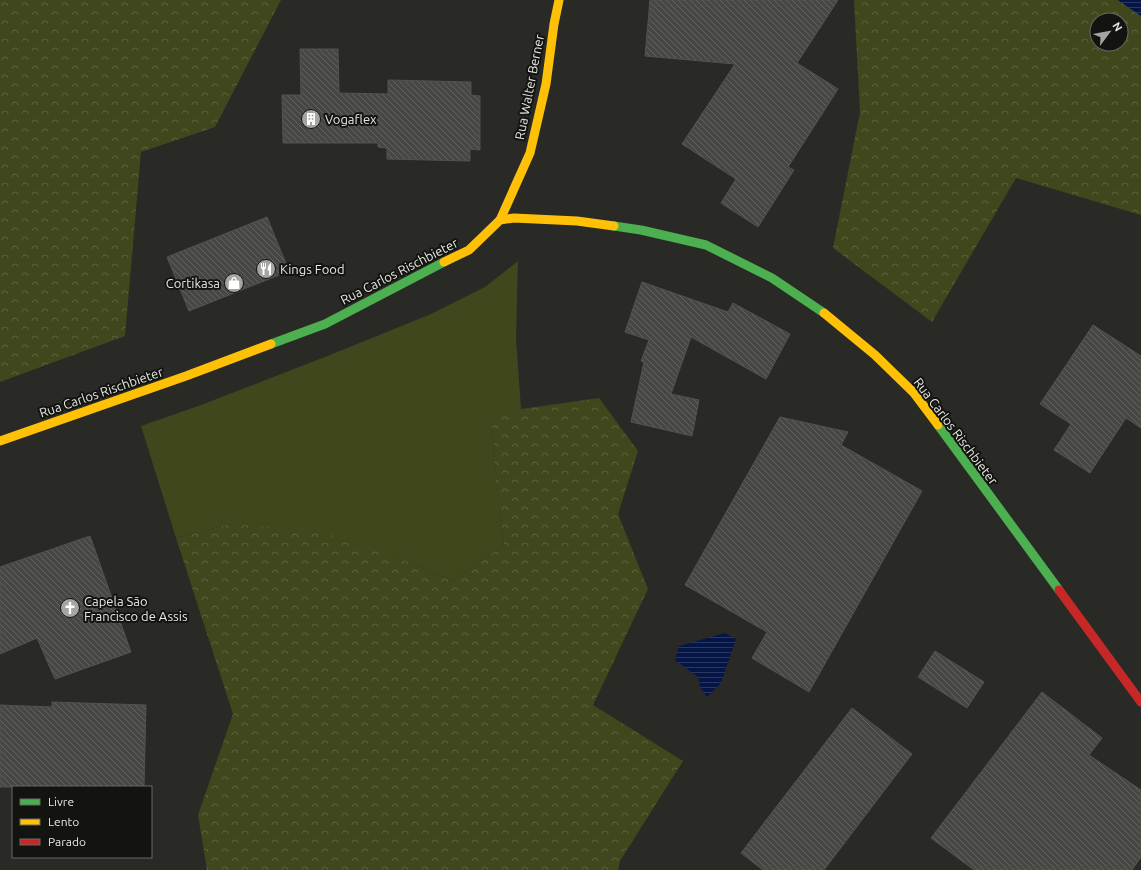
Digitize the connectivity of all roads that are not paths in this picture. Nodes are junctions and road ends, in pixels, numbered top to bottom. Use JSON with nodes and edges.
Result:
{"nodes":[{"id":1,"x":559,"y":0,"type":"edge"},
{"id":2,"x":500,"y":220,"type":"junction"},
{"id":3,"x":0,"y":441,"type":"edge"},
{"id":4,"x":1141,"y":702,"type":"edge"}],
"edges":[{"from":1,"to":2,"type":"street","name":"Rua Walter Berner"},
{"from":2,"to":3,"type":"street","name":"Rua Carlos Rischbieter"},
{"from":2,"to":4,"type":"street","name":"Rua Carlos Rischbieter"}]}
